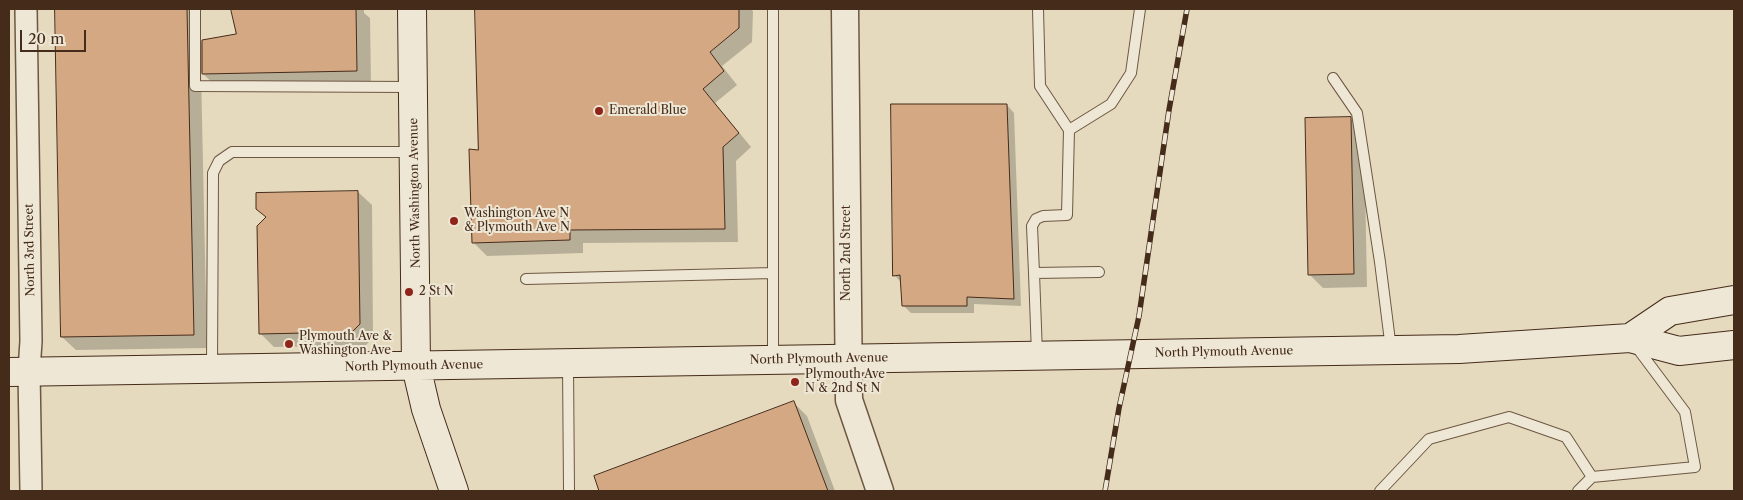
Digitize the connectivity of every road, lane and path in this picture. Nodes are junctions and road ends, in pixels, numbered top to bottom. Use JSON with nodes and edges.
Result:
{"nodes":[{"id":1,"x":26,"y":9,"type":"edge"},
{"id":2,"x":195,"y":9,"type":"edge"},
{"id":3,"x":412,"y":9,"type":"edge"},
{"id":4,"x":773,"y":9,"type":"edge"},
{"id":5,"x":844,"y":9,"type":"edge"},
{"id":6,"x":1038,"y":9,"type":"edge"},
{"id":7,"x":1140,"y":9,"type":"edge"},
{"id":8,"x":1333,"y":78,"type":"dead end"},
{"id":9,"x":413,"y":87,"type":"junction"},
{"id":10,"x":1069,"y":130,"type":"junction"},
{"id":11,"x":414,"y":152,"type":"junction"},
{"id":12,"x":1099,"y":272,"type":"dead end"},
{"id":13,"x":773,"y":273,"type":"junction"},
{"id":14,"x":1034,"y":273,"type":"junction"},
{"id":15,"x":526,"y":278,"type":"dead end"},
{"id":16,"x":1734,"y":300,"type":"edge"},
{"id":17,"x":1630,"y":338,"type":"junction"},
{"id":18,"x":1734,"y":346,"type":"edge"},
{"id":19,"x":1391,"y":350,"type":"junction"},
{"id":20,"x":1037,"y":355,"type":"junction"},
{"id":21,"x":848,"y":358,"type":"junction"},
{"id":22,"x":773,"y":360,"type":"junction"},
{"id":23,"x":568,"y":363,"type":"junction"},
{"id":24,"x":416,"y":366,"type":"junction"},
{"id":25,"x":212,"y":368,"type":"junction"},
{"id":26,"x":19,"y":372,"type":"edge"},
{"id":27,"x":1592,"y":477,"type":"junction"},
{"id":28,"x":31,"y":491,"type":"edge"},
{"id":29,"x":454,"y":491,"type":"edge"},
{"id":30,"x":569,"y":491,"type":"edge"},
{"id":31,"x":880,"y":491,"type":"edge"},
{"id":32,"x":1380,"y":491,"type":"edge"},
{"id":33,"x":1578,"y":491,"type":"edge"}],
"edges":[{"from":1,"to":26,"type":"street","name":"North 3rd Street"},
{"from":2,"to":9,"type":"lane"},
{"from":3,"to":9,"type":"main road","name":"North Washington Avenue"},
{"from":4,"to":13,"type":"lane"},
{"from":5,"to":21,"type":"street","name":"North 2nd Street"},
{"from":6,"to":10,"type":"lane"},
{"from":7,"to":10,"type":"lane"},
{"from":8,"to":19,"type":"lane"},
{"from":9,"to":11,"type":"main road","name":"North Washington Avenue"},
{"from":10,"to":14,"type":"lane"},
{"from":11,"to":24,"type":"main road","name":"North Washington Avenue"},
{"from":11,"to":25,"type":"lane"},
{"from":12,"to":14,"type":"lane"},
{"from":13,"to":15,"type":"lane"},
{"from":13,"to":22,"type":"lane"},
{"from":14,"to":20,"type":"lane"},
{"from":16,"to":17,"type":"main road","name":"North Plymouth Avenue"},
{"from":17,"to":18,"type":"main road","name":"North Plymouth Avenue"},
{"from":17,"to":19,"type":"main road","name":"North Plymouth Avenue"},
{"from":17,"to":27,"type":"lane"},
{"from":19,"to":20,"type":"main road","name":"North Plymouth Avenue"},
{"from":20,"to":21,"type":"main road","name":"North Plymouth Avenue"},
{"from":21,"to":22,"type":"main road","name":"North Plymouth Avenue"},
{"from":21,"to":31,"type":"street","name":"North 2nd Street"},
{"from":22,"to":23,"type":"main road","name":"North Plymouth Avenue"},
{"from":23,"to":24,"type":"main road","name":"North Plymouth Avenue"},
{"from":23,"to":30,"type":"lane"},
{"from":24,"to":25,"type":"main road","name":"North Plymouth Avenue"},
{"from":24,"to":29,"type":"main road","name":"North Washington Avenue"},
{"from":25,"to":26,"type":"main road","name":"North Plymouth Avenue"},
{"from":26,"to":28,"type":"street","name":"North 3rd Street"},
{"from":27,"to":32,"type":"lane"},
{"from":27,"to":33,"type":"lane"}]}
